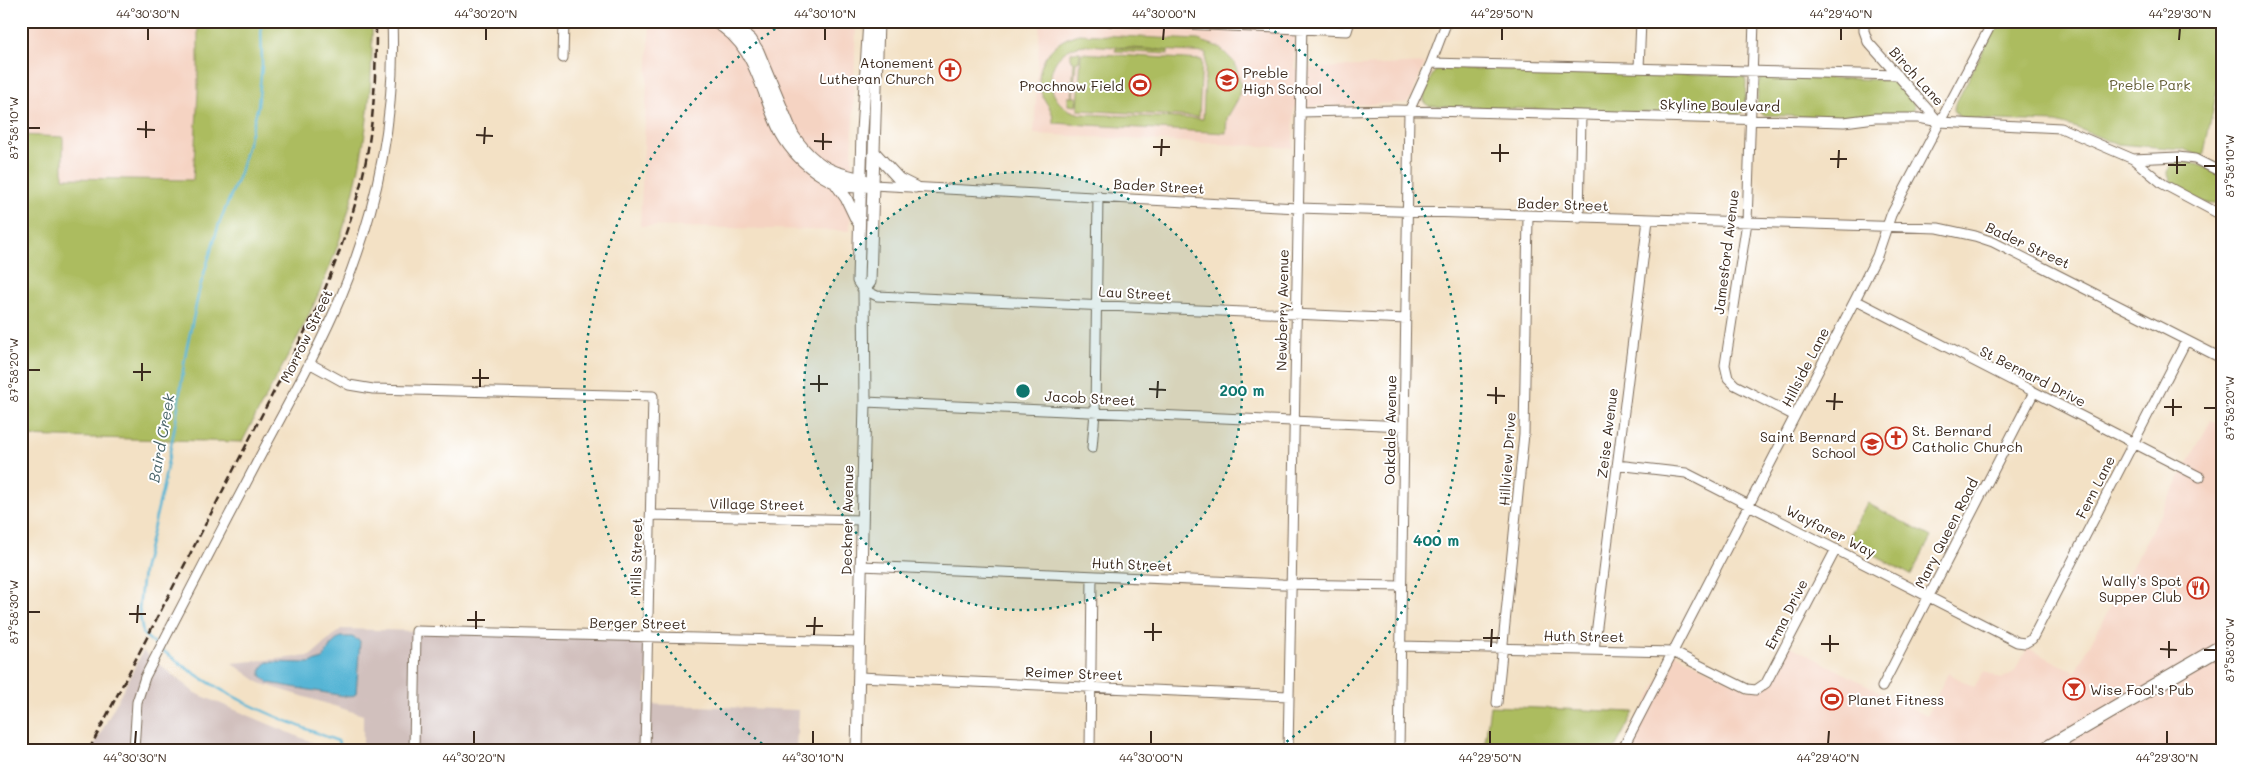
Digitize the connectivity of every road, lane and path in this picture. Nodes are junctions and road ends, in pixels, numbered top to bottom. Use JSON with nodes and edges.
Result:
{"nodes":[{"id":1,"x":392,"y":21,"type":"edge"},
{"id":2,"x":564,"y":21,"type":"edge"},
{"id":3,"x":713,"y":21,"type":"edge"},
{"id":4,"x":729,"y":21,"type":"edge"},
{"id":5,"x":870,"y":21,"type":"edge"},
{"id":6,"x":878,"y":21,"type":"edge"},
{"id":7,"x":1109,"y":21,"type":"edge"},
{"id":8,"x":1350,"y":21,"type":"edge"},
{"id":9,"x":1447,"y":21,"type":"edge"},
{"id":10,"x":1641,"y":21,"type":"edge"},
{"id":11,"x":1754,"y":21,"type":"edge"},
{"id":12,"x":1864,"y":21,"type":"edge"},
{"id":13,"x":1993,"y":21,"type":"edge"},
{"id":14,"x":1302,"y":25,"type":"edge"},
{"id":15,"x":563,"y":58,"type":"dead end"},
{"id":16,"x":1431,"y":63,"type":"junction"},
{"id":17,"x":1639,"y":68,"type":"junction"},
{"id":18,"x":1752,"y":71,"type":"junction"},
{"id":19,"x":1898,"y":75,"type":"junction"},
{"id":20,"x":1409,"y":110,"type":"junction"},
{"id":21,"x":1300,"y":112,"type":"junction"},
{"id":22,"x":1581,"y":115,"type":"junction"},
{"id":23,"x":1750,"y":120,"type":"junction"},
{"id":24,"x":1939,"y":122,"type":"junction"},
{"id":25,"x":874,"y":152,"type":"junction"},
{"id":26,"x":2133,"y":159,"type":"junction"},
{"id":27,"x":2223,"y":173,"type":"edge"},
{"id":28,"x":860,"y":182,"type":"junction"},
{"id":29,"x":836,"y":184,"type":"junction"},
{"id":30,"x":873,"y":185,"type":"junction"},
{"id":31,"x":915,"y":187,"type":"junction"},
{"id":32,"x":1098,"y":196,"type":"junction"},
{"id":33,"x":1298,"y":208,"type":"junction"},
{"id":34,"x":1408,"y":212,"type":"junction"},
{"id":35,"x":2222,"y":215,"type":"edge"},
{"id":36,"x":1528,"y":217,"type":"junction"},
{"id":37,"x":1579,"y":218,"type":"junction"},
{"id":38,"x":1648,"y":220,"type":"junction"},
{"id":39,"x":1747,"y":222,"type":"junction"},
{"id":40,"x":1886,"y":227,"type":"junction"},
{"id":41,"x":859,"y":228,"type":"junction"},
{"id":42,"x":864,"y":290,"type":"junction"},
{"id":43,"x":1855,"y":300,"type":"junction"},
{"id":44,"x":1097,"y":305,"type":"junction"},
{"id":45,"x":1296,"y":314,"type":"junction"},
{"id":46,"x":1406,"y":319,"type":"junction"},
{"id":47,"x":2186,"y":341,"type":"junction"},
{"id":48,"x":2223,"y":359,"type":"edge"},
{"id":49,"x":309,"y":363,"type":"junction"},
{"id":50,"x":2034,"y":392,"type":"junction"},
{"id":51,"x":865,"y":402,"type":"junction"},
{"id":52,"x":1095,"y":412,"type":"junction"},
{"id":53,"x":1795,"y":416,"type":"junction"},
{"id":54,"x":1294,"y":421,"type":"junction"},
{"id":55,"x":1404,"y":426,"type":"junction"},
{"id":56,"x":2134,"y":443,"type":"junction"},
{"id":57,"x":1092,"y":448,"type":"dead end"},
{"id":58,"x":1617,"y":464,"type":"junction"},
{"id":59,"x":2200,"y":477,"type":"dead end"},
{"id":60,"x":1748,"y":505,"type":"junction"},
{"id":61,"x":651,"y":515,"type":"junction"},
{"id":62,"x":862,"y":520,"type":"junction"},
{"id":63,"x":1836,"y":549,"type":"junction"},
{"id":64,"x":861,"y":566,"type":"junction"},
{"id":65,"x":1092,"y":576,"type":"junction"},
{"id":66,"x":1291,"y":584,"type":"junction"},
{"id":67,"x":1401,"y":586,"type":"junction"},
{"id":68,"x":1928,"y":596,"type":"junction"},
{"id":69,"x":648,"y":637,"type":"junction"},
{"id":70,"x":859,"y":642,"type":"junction"},
{"id":71,"x":2025,"y":643,"type":"joint"},
{"id":72,"x":1400,"y":646,"type":"junction"},
{"id":73,"x":2223,"y":646,"type":"edge"},
{"id":74,"x":1503,"y":648,"type":"junction"},
{"id":75,"x":1594,"y":650,"type":"junction"},
{"id":76,"x":1673,"y":652,"type":"junction"},
{"id":77,"x":858,"y":677,"type":"junction"},
{"id":78,"x":1091,"y":687,"type":"junction"},
{"id":79,"x":1882,"y":687,"type":"dead end"},
{"id":80,"x":1759,"y":689,"type":"joint"},
{"id":81,"x":1289,"y":696,"type":"junction"},
{"id":82,"x":1497,"y":703,"type":"dead end"},
{"id":83,"x":134,"y":750,"type":"edge"},
{"id":84,"x":414,"y":750,"type":"edge"},
{"id":85,"x":645,"y":750,"type":"edge"},
{"id":86,"x":857,"y":750,"type":"edge"},
{"id":87,"x":1090,"y":750,"type":"edge"},
{"id":88,"x":1288,"y":750,"type":"edge"},
{"id":89,"x":1400,"y":750,"type":"edge"},
{"id":90,"x":1622,"y":750,"type":"edge"},
{"id":91,"x":2044,"y":750,"type":"edge"}],
"edges":[{"from":1,"to":49,"type":"street","name":"Morrow Street"},
{"from":2,"to":15,"type":"street"},
{"from":3,"to":29,"type":"street"},
{"from":4,"to":28,"type":"street"},
{"from":5,"to":28,"type":"street","name":"Deckner Avenue"},
{"from":6,"to":25,"type":"street","name":"Deckner Avenue"},
{"from":7,"to":14,"type":"street"},
{"from":8,"to":14,"type":"street"},
{"from":9,"to":16,"type":"street"},
{"from":10,"to":17,"type":"street"},
{"from":11,"to":18,"type":"street","name":"Jamesford Avenue"},
{"from":12,"to":19,"type":"street","name":"Birch Lane"},
{"from":13,"to":24,"type":"street","name":"Hillside Lane"},
{"from":14,"to":21,"type":"street","name":"Newberry Avenue"},
{"from":16,"to":17,"type":"street"},
{"from":16,"to":20,"type":"street"},
{"from":17,"to":18,"type":"street"},
{"from":18,"to":19,"type":"street"},
{"from":18,"to":23,"type":"street","name":"Jamesford Avenue"},
{"from":19,"to":24,"type":"street","name":"Birch Lane"},
{"from":20,"to":21,"type":"street","name":"Skyline Boulevard"},
{"from":20,"to":22,"type":"street","name":"Skyline Boulevard"},
{"from":20,"to":34,"type":"street","name":"Oakdale Avenue"},
{"from":21,"to":33,"type":"street","name":"Newberry Avenue"},
{"from":22,"to":23,"type":"street","name":"Skyline Boulevard"},
{"from":22,"to":37,"type":"street"},
{"from":23,"to":24,"type":"street","name":"Skyline Boulevard"},
{"from":23,"to":39,"type":"street","name":"Jamesford Avenue"},
{"from":24,"to":26,"type":"street","name":"Skyline Boulevard"},
{"from":24,"to":40,"type":"street","name":"Hillside Lane"},
{"from":25,"to":30,"type":"street","name":"Deckner Avenue"},
{"from":25,"to":31,"type":"street"},
{"from":26,"to":27,"type":"street","name":"Skyline Boulevard"},
{"from":26,"to":35,"type":"street","name":"Skyline Boulevard"},
{"from":28,"to":29,"type":"street"},
{"from":28,"to":30,"type":"street"},
{"from":28,"to":41,"type":"street","name":"Deckner Avenue"},
{"from":29,"to":41,"type":"street"},
{"from":30,"to":31,"type":"street","name":"Bader Street"},
{"from":30,"to":42,"type":"street","name":"Deckner Avenue"},
{"from":31,"to":32,"type":"street","name":"Bader Street"},
{"from":32,"to":33,"type":"street","name":"Bader Street"},
{"from":32,"to":44,"type":"street"},
{"from":33,"to":34,"type":"street","name":"Bader Street"},
{"from":33,"to":45,"type":"street","name":"Newberry Avenue"},
{"from":34,"to":36,"type":"street","name":"Bader Street"},
{"from":34,"to":46,"type":"street","name":"Oakdale Avenue"},
{"from":36,"to":37,"type":"street","name":"Bader Street"},
{"from":36,"to":74,"type":"street","name":"Hillview Drive"},
{"from":37,"to":38,"type":"street","name":"Bader Street"},
{"from":38,"to":39,"type":"street","name":"Bader Street"},
{"from":38,"to":58,"type":"street","name":"Zeise Avenue"},
{"from":39,"to":40,"type":"street","name":"Bader Street"},
{"from":39,"to":53,"type":"street","name":"Jamesford Avenue"},
{"from":40,"to":43,"type":"street","name":"Hillside Lane"},
{"from":40,"to":47,"type":"street","name":"Bader Street"},
{"from":41,"to":42,"type":"street","name":"Deckner Avenue"},
{"from":42,"to":44,"type":"street","name":"Lau Street"},
{"from":42,"to":51,"type":"street","name":"Deckner Avenue"},
{"from":43,"to":50,"type":"street","name":"St Bernard Drive"},
{"from":43,"to":53,"type":"street","name":"Hillside Lane"},
{"from":44,"to":45,"type":"street","name":"Lau Street"},
{"from":44,"to":52,"type":"street"},
{"from":45,"to":46,"type":"street","name":"Lau Street"},
{"from":45,"to":54,"type":"street","name":"Newberry Avenue"},
{"from":46,"to":55,"type":"street","name":"Oakdale Avenue"},
{"from":47,"to":48,"type":"street","name":"Bader Street"},
{"from":47,"to":56,"type":"street","name":"Fern Lane"},
{"from":49,"to":61,"type":"street","name":"Mills Street"},
{"from":49,"to":83,"type":"street","name":"Morrow Street"},
{"from":50,"to":56,"type":"street","name":"St Bernard Drive"},
{"from":50,"to":68,"type":"street","name":"Mary Queen Road"},
{"from":51,"to":52,"type":"street","name":"Jacob Street"},
{"from":51,"to":62,"type":"street","name":"Deckner Avenue"},
{"from":52,"to":54,"type":"street","name":"Jacob Street"},
{"from":52,"to":57,"type":"street"},
{"from":53,"to":60,"type":"street","name":"Hillside Lane"},
{"from":54,"to":55,"type":"street","name":"Jacob Street"},
{"from":54,"to":66,"type":"street","name":"Newberry Avenue"},
{"from":55,"to":67,"type":"street","name":"Oakdale Avenue"},
{"from":56,"to":59,"type":"street","name":"St Bernard Drive"},
{"from":56,"to":71,"type":"street","name":"Fern Lane"},
{"from":58,"to":60,"type":"street","name":"Wayfarer Way"},
{"from":58,"to":75,"type":"street","name":"Zeise Avenue"},
{"from":60,"to":63,"type":"street","name":"Wayfarer Way"},
{"from":60,"to":76,"type":"street","name":"Hillside Lane"},
{"from":61,"to":62,"type":"street","name":"Village Street"},
{"from":61,"to":69,"type":"street","name":"Mills Street"},
{"from":62,"to":64,"type":"street","name":"Deckner Avenue"},
{"from":63,"to":68,"type":"street","name":"Wayfarer Way"},
{"from":63,"to":80,"type":"street","name":"Erma Drive"},
{"from":64,"to":65,"type":"street","name":"Huth Street"},
{"from":64,"to":70,"type":"street","name":"Deckner Avenue"},
{"from":65,"to":66,"type":"street","name":"Huth Street"},
{"from":65,"to":78,"type":"street"},
{"from":66,"to":67,"type":"street","name":"Huth Street"},
{"from":66,"to":81,"type":"street","name":"Newberry Avenue"},
{"from":67,"to":72,"type":"street","name":"Oakdale Avenue"},
{"from":68,"to":71,"type":"street","name":"Wayfarer Way"},
{"from":68,"to":79,"type":"street","name":"Mary Queen Road"},
{"from":69,"to":70,"type":"street","name":"Berger Street"},
{"from":69,"to":84,"type":"street","name":"Berger Street"},
{"from":69,"to":85,"type":"street","name":"Mills Street"},
{"from":70,"to":77,"type":"street","name":"Deckner Avenue"},
{"from":72,"to":74,"type":"street","name":"Huth Street"},
{"from":72,"to":89,"type":"street","name":"Oakdale Avenue"},
{"from":73,"to":91,"type":"main road"},
{"from":74,"to":75,"type":"street","name":"Huth Street"},
{"from":74,"to":82,"type":"street","name":"Hillview Drive"},
{"from":75,"to":76,"type":"street","name":"Huth Street"},
{"from":76,"to":80,"type":"street","name":"Huth Street"},
{"from":76,"to":90,"type":"street","name":"Hillside Lane"},
{"from":77,"to":78,"type":"street","name":"Reimer Street"},
{"from":77,"to":86,"type":"street","name":"Deckner Avenue"},
{"from":78,"to":81,"type":"street","name":"Reimer Street"},
{"from":78,"to":87,"type":"street"},
{"from":81,"to":88,"type":"street","name":"Newberry Avenue"}]}
